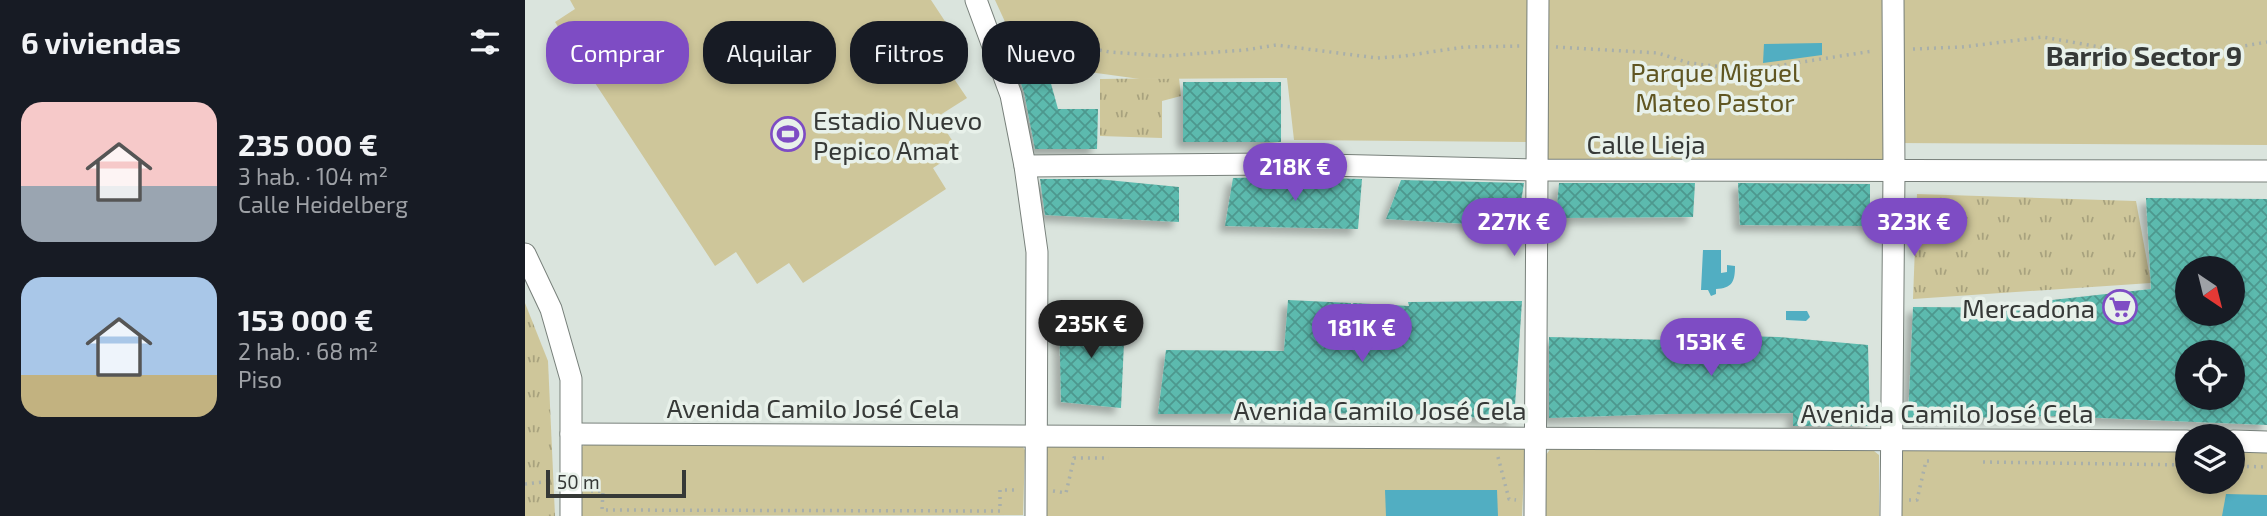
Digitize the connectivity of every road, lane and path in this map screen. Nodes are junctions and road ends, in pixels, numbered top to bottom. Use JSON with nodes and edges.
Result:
{"nodes":[{"id":1,"x":976,"y":0,"type":"edge"},
{"id":2,"x":1538,"y":0,"type":"edge"},
{"id":3,"x":1893,"y":0,"type":"edge"},
{"id":4,"x":984,"y":21,"type":"edge"},
{"id":5,"x":2267,"y":42,"type":"edge"},
{"id":6,"x":1537,"y":46,"type":"junction"},
{"id":7,"x":1100,"y":50,"type":"edge"},
{"id":8,"x":1894,"y":50,"type":"junction"},
{"id":9,"x":1007,"y":84,"type":"edge"},
{"id":10,"x":1025,"y":166,"type":"junction"},
{"id":11,"x":1535,"y":170,"type":"junction"},
{"id":12,"x":2267,"y":171,"type":"edge"},
{"id":13,"x":1894,"y":172,"type":"junction"},
{"id":14,"x":525,"y":254,"type":"edge"},
{"id":15,"x":571,"y":434,"type":"junction"},
{"id":16,"x":1036,"y":436,"type":"junction"},
{"id":17,"x":1534,"y":438,"type":"junction"},
{"id":18,"x":1891,"y":439,"type":"junction"},
{"id":19,"x":2175,"y":441,"type":"edge"},
{"id":20,"x":2245,"y":442,"type":"edge"},
{"id":21,"x":2267,"y":442,"type":"edge"},
{"id":22,"x":1940,"y":461,"type":"dead end"},
{"id":23,"x":1981,"y":462,"type":"dead end"},
{"id":24,"x":2175,"y":466,"type":"edge"},
{"id":25,"x":2245,"y":466,"type":"edge"},
{"id":26,"x":2267,"y":467,"type":"edge"},
{"id":27,"x":572,"y":479,"type":"junction"},
{"id":28,"x":525,"y":484,"type":"edge"},
{"id":29,"x":1898,"y":508,"type":"edge"},
{"id":30,"x":571,"y":516,"type":"edge"},
{"id":31,"x":1036,"y":516,"type":"edge"},
{"id":32,"x":1535,"y":516,"type":"edge"}],
"edges":[{"from":1,"to":4,"type":"street"},
{"from":2,"to":6,"type":"street"},
{"from":3,"to":8,"type":"street"},
{"from":5,"to":8,"type":"path"},
{"from":6,"to":7,"type":"path"},
{"from":6,"to":8,"type":"path"},
{"from":6,"to":11,"type":"street"},
{"from":8,"to":13,"type":"street"},
{"from":9,"to":10,"type":"street"},
{"from":10,"to":11,"type":"street","name":"Calle Lieja"},
{"from":10,"to":16,"type":"street"},
{"from":11,"to":13,"type":"street","name":"Calle Lieja"},
{"from":11,"to":17,"type":"street"},
{"from":12,"to":13,"type":"street","name":"Calle Lieja"},
{"from":13,"to":18,"type":"street"},
{"from":14,"to":15,"type":"street"},
{"from":15,"to":16,"type":"street","name":"Avenida Camilo José Cela"},
{"from":15,"to":27,"type":"street"},
{"from":16,"to":17,"type":"street","name":"Avenida Camilo José Cela"},
{"from":16,"to":31,"type":"street"},
{"from":17,"to":18,"type":"street","name":"Avenida Camilo José Cela"},
{"from":17,"to":32,"type":"street"},
{"from":18,"to":19,"type":"street","name":"Avenida Camilo José Cela"},
{"from":18,"to":29,"type":"street"},
{"from":20,"to":21,"type":"street"},
{"from":22,"to":29,"type":"path"},
{"from":23,"to":24,"type":"path"},
{"from":25,"to":26,"type":"path"},
{"from":27,"to":28,"type":"path"},
{"from":27,"to":30,"type":"street"}]}
